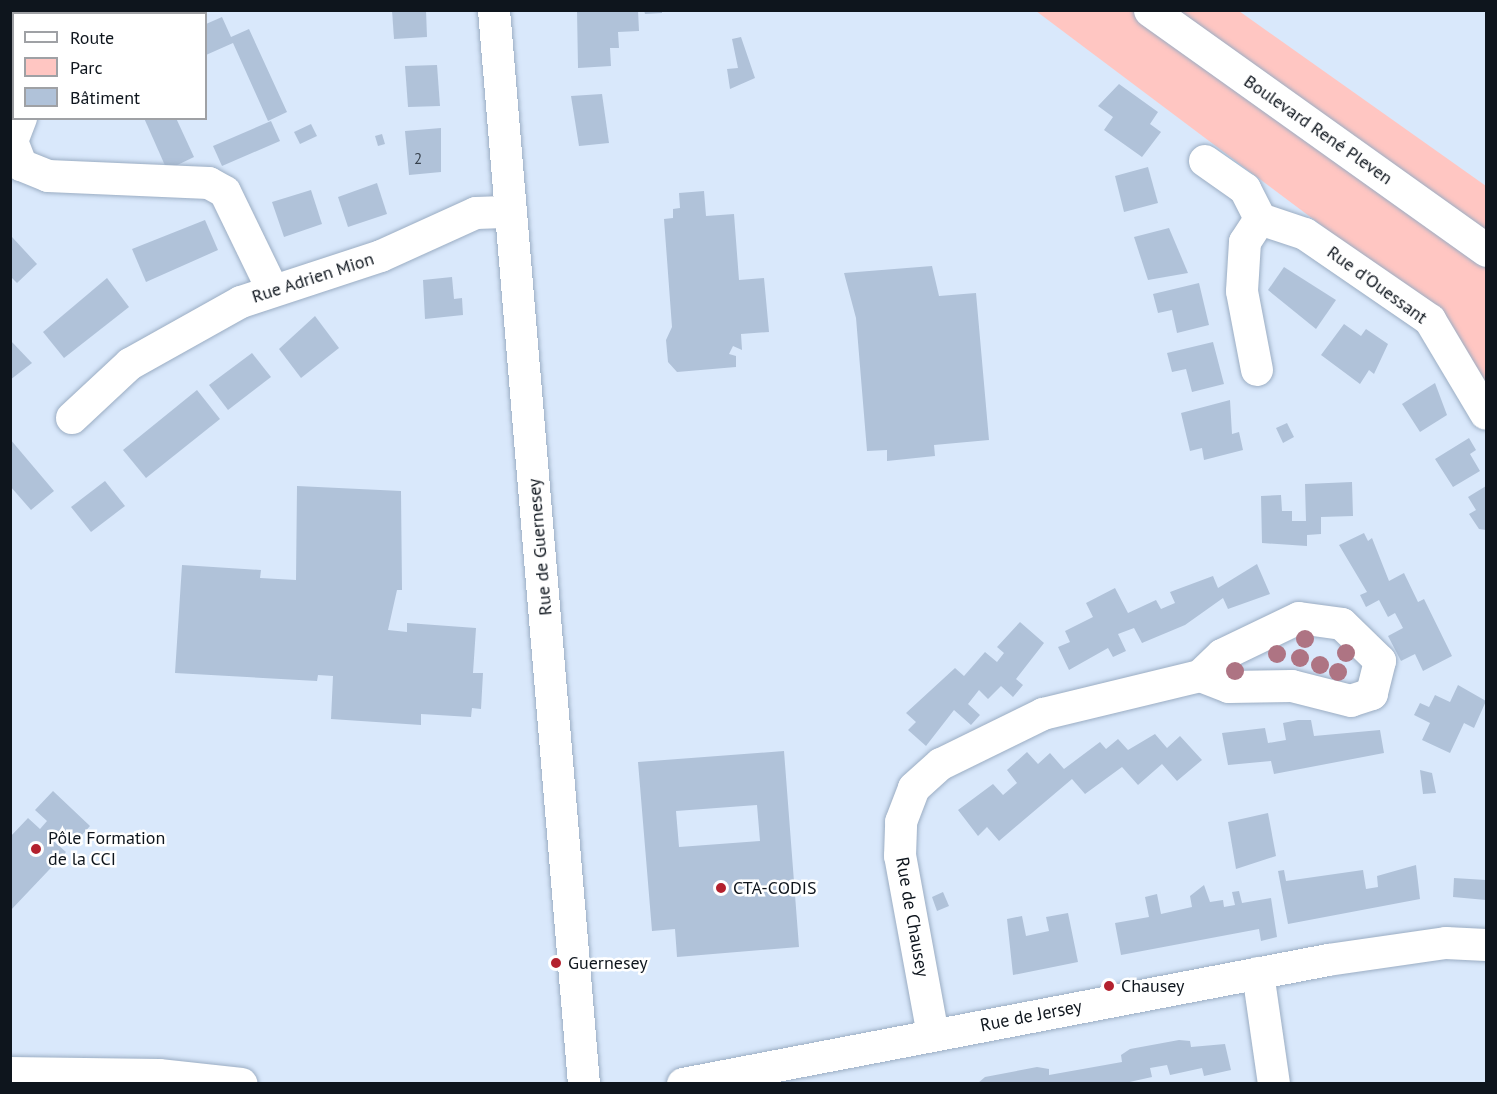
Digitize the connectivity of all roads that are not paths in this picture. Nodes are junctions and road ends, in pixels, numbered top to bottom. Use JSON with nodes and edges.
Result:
{"nodes":[{"id":1,"x":494,"y":10,"type":"edge"},
{"id":2,"x":1150,"y":10,"type":"edge"},
{"id":3,"x":20,"y":120,"type":"edge"},
{"id":4,"x":1205,"y":161,"type":"dead end"},
{"id":5,"x":511,"y":212,"type":"junction"},
{"id":6,"x":1260,"y":219,"type":"junction"},
{"id":7,"x":1486,"y":250,"type":"edge"},
{"id":8,"x":272,"y":289,"type":"junction"},
{"id":9,"x":1257,"y":370,"type":"dead end"},
{"id":10,"x":1486,"y":414,"type":"edge"},
{"id":11,"x":72,"y":418,"type":"dead end"},
{"id":12,"x":1200,"y":676,"type":"junction"},
{"id":13,"x":1486,"y":945,"type":"edge"},
{"id":14,"x":1258,"y":973,"type":"junction"},
{"id":15,"x":933,"y":1035,"type":"junction"},
{"id":16,"x":10,"y":1073,"type":"edge"},
{"id":17,"x":242,"y":1083,"type":"edge"},
{"id":18,"x":584,"y":1083,"type":"edge"},
{"id":19,"x":683,"y":1083,"type":"edge"},
{"id":20,"x":1274,"y":1083,"type":"edge"}],
"edges":[{"from":1,"to":5,"type":"street","name":"Rue de Guernesey"},
{"from":2,"to":7,"type":"main road","name":"Boulevard René Pleven"},
{"from":3,"to":8,"type":"street"},
{"from":4,"to":6,"type":"street"},
{"from":5,"to":8,"type":"street","name":"Rue Adrien Mion"},
{"from":5,"to":18,"type":"street","name":"Rue de Guernesey"},
{"from":6,"to":9,"type":"street"},
{"from":6,"to":10,"type":"street","name":"Rue d'Ouessant"},
{"from":8,"to":11,"type":"street","name":"Rue Adrien Mion"},
{"from":12,"to":12,"type":"street"},
{"from":12,"to":15,"type":"street","name":"Rue de Chausey"},
{"from":13,"to":14,"type":"street","name":"Rue de Jersey"},
{"from":14,"to":15,"type":"street","name":"Rue de Jersey"},
{"from":14,"to":20,"type":"street"},
{"from":15,"to":19,"type":"street","name":"Rue de Jersey"},
{"from":16,"to":17,"type":"street"}]}
